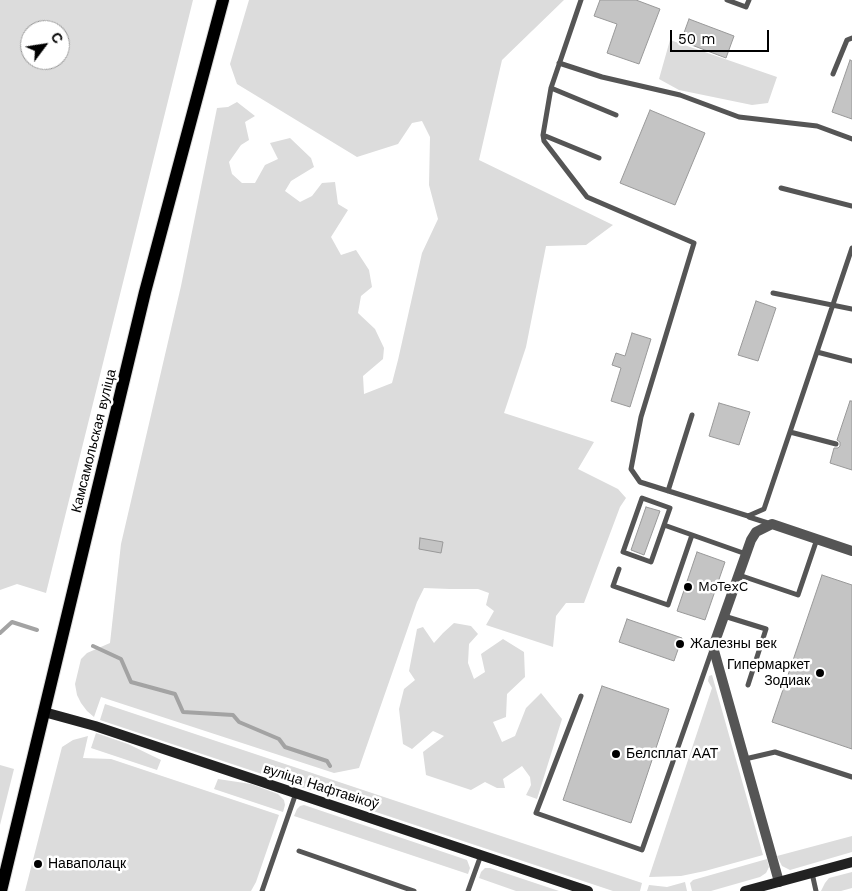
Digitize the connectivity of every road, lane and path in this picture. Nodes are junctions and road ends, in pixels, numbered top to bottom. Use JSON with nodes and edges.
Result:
{"nodes":[{"id":1,"x":223,"y":0,"type":"edge"},
{"id":2,"x":581,"y":0,"type":"edge"},
{"id":3,"x":727,"y":0,"type":"edge"},
{"id":4,"x":749,"y":0,"type":"edge"},
{"id":5,"x":852,"y":38,"type":"edge"},
{"id":6,"x":559,"y":63,"type":"junction"},
{"id":7,"x":833,"y":74,"type":"dead end"},
{"id":8,"x":551,"y":88,"type":"junction"},
{"id":9,"x":616,"y":114,"type":"dead end"},
{"id":10,"x":543,"y":135,"type":"junction"},
{"id":11,"x":852,"y":139,"type":"edge"},
{"id":12,"x":598,"y":158,"type":"dead end"},
{"id":13,"x":781,"y":188,"type":"dead end"},
{"id":14,"x":852,"y":206,"type":"edge"},
{"id":15,"x":852,"y":248,"type":"edge"},
{"id":16,"x":773,"y":293,"type":"dead end"},
{"id":17,"x":833,"y":305,"type":"junction"},
{"id":18,"x":852,"y":309,"type":"edge"},
{"id":19,"x":817,"y":352,"type":"junction"},
{"id":20,"x":852,"y":361,"type":"edge"},
{"id":21,"x":692,"y":415,"type":"dead end"},
{"id":22,"x":790,"y":432,"type":"junction"},
{"id":23,"x":836,"y":444,"type":"dead end"},
{"id":24,"x":668,"y":491,"type":"junction"},
{"id":25,"x":764,"y":509,"type":"junction"},
{"id":26,"x":748,"y":516,"type":"junction"},
{"id":27,"x":760,"y":520,"type":"junction"},
{"id":28,"x":772,"y":524,"type":"junction"},
{"id":29,"x":664,"y":525,"type":"junction"},
{"id":30,"x":756,"y":532,"type":"junction"},
{"id":31,"x":692,"y":535,"type":"junction"},
{"id":32,"x":816,"y":539,"type":"junction"},
{"id":33,"x":852,"y":551,"type":"edge"},
{"id":34,"x":746,"y":554,"type":"junction"},
{"id":35,"x":619,"y":568,"type":"dead end"},
{"id":36,"x":738,"y":575,"type":"junction"},
{"id":37,"x":724,"y":616,"type":"junction"},
{"id":38,"x":713,"y":647,"type":"junction"},
{"id":39,"x":748,"y":685,"type":"dead end"},
{"id":40,"x":580,"y":696,"type":"dead end"},
{"id":41,"x":44,"y":712,"type":"junction"},
{"id":42,"x":745,"y":759,"type":"junction"},
{"id":43,"x":852,"y":777,"type":"edge"},
{"id":44,"x":296,"y":793,"type":"junction"},
{"id":45,"x":299,"y":851,"type":"dead end"},
{"id":46,"x":481,"y":855,"type":"junction"},
{"id":47,"x":852,"y":862,"type":"edge"},
{"id":48,"x":812,"y":873,"type":"junction"},
{"id":49,"x":779,"y":882,"type":"junction"},
{"id":50,"x":1,"y":891,"type":"edge"},
{"id":51,"x":262,"y":891,"type":"edge"},
{"id":52,"x":414,"y":891,"type":"edge"},
{"id":53,"x":468,"y":891,"type":"edge"},
{"id":54,"x":588,"y":891,"type":"edge"},
{"id":55,"x":745,"y":891,"type":"edge"},
{"id":56,"x":816,"y":891,"type":"edge"}],
"edges":[{"from":1,"to":41,"type":"main road","name":"Камсамольская вуліца"},
{"from":2,"to":6,"type":"lane"},
{"from":3,"to":4,"type":"lane"},
{"from":5,"to":7,"type":"lane"},
{"from":6,"to":8,"type":"lane"},
{"from":6,"to":11,"type":"lane"},
{"from":8,"to":9,"type":"lane"},
{"from":8,"to":10,"type":"lane"},
{"from":10,"to":12,"type":"lane"},
{"from":10,"to":24,"type":"lane"},
{"from":13,"to":14,"type":"lane"},
{"from":15,"to":17,"type":"lane"},
{"from":16,"to":17,"type":"lane"},
{"from":17,"to":18,"type":"lane"},
{"from":17,"to":19,"type":"lane"},
{"from":19,"to":20,"type":"lane"},
{"from":19,"to":22,"type":"lane"},
{"from":21,"to":24,"type":"lane"},
{"from":22,"to":23,"type":"lane"},
{"from":22,"to":25,"type":"lane"},
{"from":24,"to":26,"type":"lane"},
{"from":25,"to":26,"type":"lane"},
{"from":25,"to":27,"type":"lane"},
{"from":26,"to":27,"type":"lane"},
{"from":27,"to":28,"type":"lane"},
{"from":27,"to":30,"type":"lane"},
{"from":28,"to":30,"type":"street"},
{"from":28,"to":32,"type":"street"},
{"from":29,"to":29,"type":"lane"},
{"from":29,"to":31,"type":"lane"},
{"from":30,"to":34,"type":"street"},
{"from":31,"to":34,"type":"lane"},
{"from":31,"to":35,"type":"lane"},
{"from":32,"to":33,"type":"street"},
{"from":32,"to":36,"type":"lane"},
{"from":34,"to":36,"type":"street"},
{"from":36,"to":37,"type":"street"},
{"from":37,"to":38,"type":"street"},
{"from":37,"to":39,"type":"lane"},
{"from":38,"to":40,"type":"lane"},
{"from":38,"to":42,"type":"street"},
{"from":41,"to":44,"type":"street","name":"вуліца Нафтавікоў"},
{"from":41,"to":50,"type":"main road","name":"Камсамольская вуліца"},
{"from":42,"to":43,"type":"lane"},
{"from":42,"to":49,"type":"street"},
{"from":44,"to":46,"type":"street","name":"вуліца Нафтавікоў"},
{"from":44,"to":51,"type":"lane"},
{"from":45,"to":52,"type":"lane"},
{"from":46,"to":53,"type":"lane"},
{"from":46,"to":54,"type":"street","name":"вуліца Нафтавікоў"},
{"from":47,"to":48,"type":"street"},
{"from":48,"to":49,"type":"street"},
{"from":48,"to":56,"type":"lane"},
{"from":49,"to":55,"type":"street"}]}
